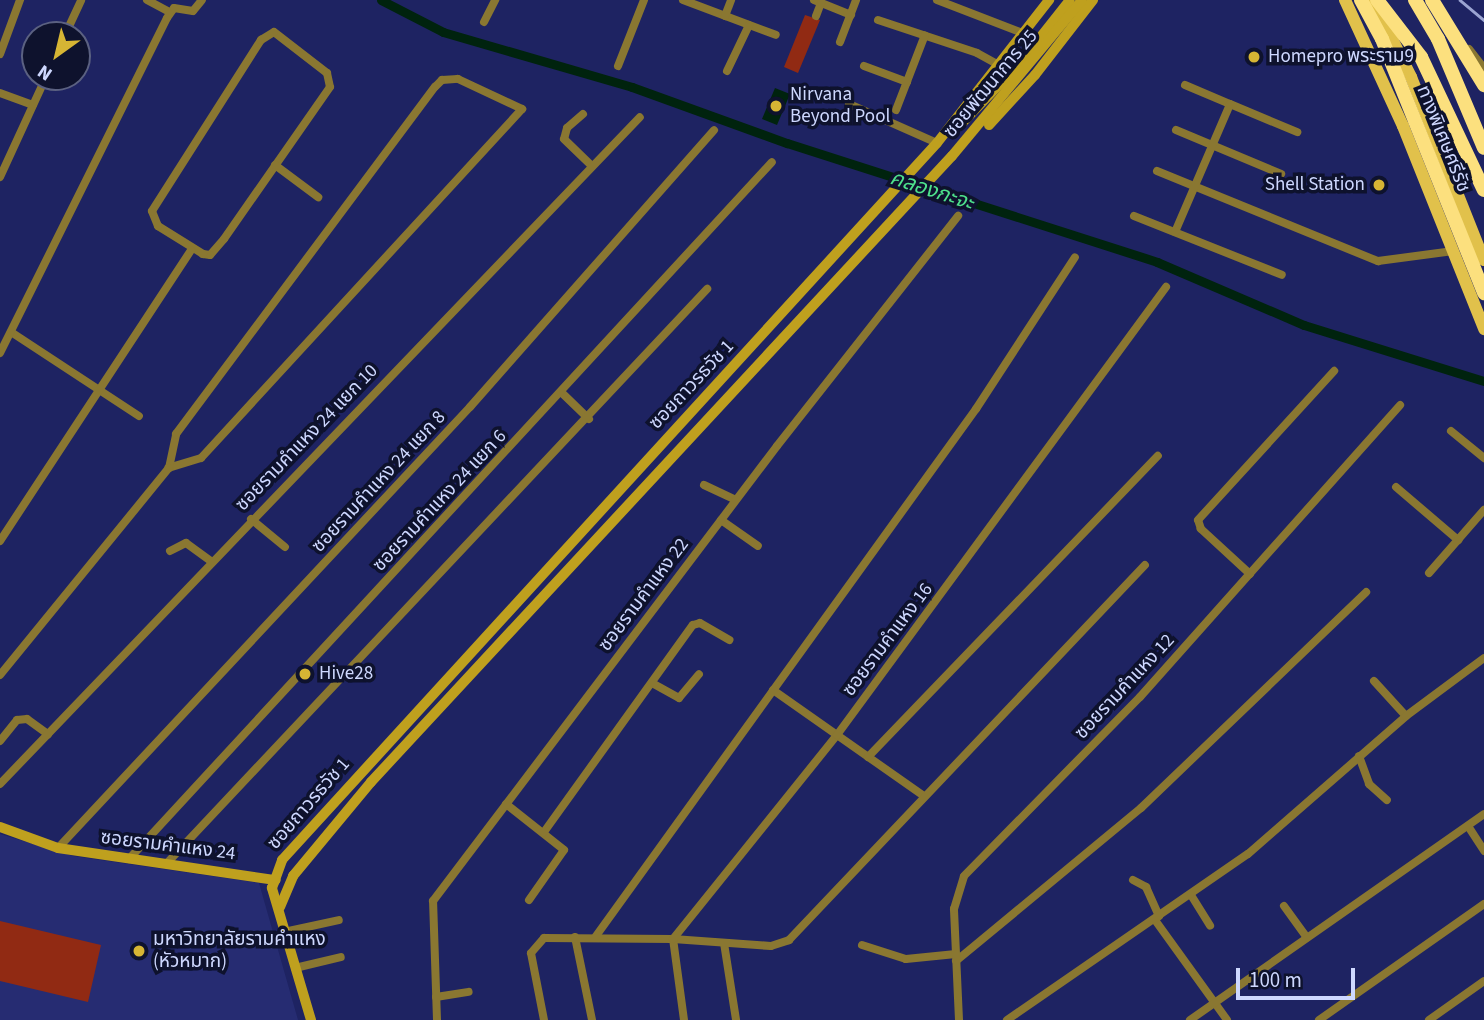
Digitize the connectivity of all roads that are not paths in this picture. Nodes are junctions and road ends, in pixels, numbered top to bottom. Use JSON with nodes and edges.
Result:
{"nodes":[{"id":1,"x":20,"y":0,"type":"edge"},
{"id":2,"x":81,"y":0,"type":"edge"},
{"id":3,"x":147,"y":0,"type":"edge"},
{"id":4,"x":202,"y":0,"type":"edge"},
{"id":5,"x":495,"y":0,"type":"edge"},
{"id":6,"x":644,"y":0,"type":"edge"},
{"id":7,"x":683,"y":0,"type":"edge"},
{"id":8,"x":731,"y":0,"type":"edge"},
{"id":9,"x":856,"y":0,"type":"edge"},
{"id":10,"x":937,"y":0,"type":"edge"},
{"id":11,"x":1049,"y":0,"type":"edge"},
{"id":12,"x":1070,"y":0,"type":"edge"},
{"id":13,"x":1082,"y":0,"type":"edge"},
{"id":14,"x":1093,"y":0,"type":"edge"},
{"id":15,"x":1345,"y":0,"type":"edge"},
{"id":16,"x":1362,"y":0,"type":"edge"},
{"id":17,"x":1375,"y":0,"type":"edge"},
{"id":18,"x":1417,"y":0,"type":"edge"},
{"id":19,"x":1432,"y":0,"type":"edge"},
{"id":20,"x":818,"y":1,"type":"edge"},
{"id":21,"x":170,"y":12,"type":"junction"},
{"id":22,"x":851,"y":15,"type":"junction"},
{"id":23,"x":724,"y":16,"type":"junction"},
{"id":24,"x":816,"y":16,"type":"dead end"},
{"id":25,"x":878,"y":20,"type":"dead end"},
{"id":26,"x":71,"y":21,"type":"edge"},
{"id":27,"x":484,"y":22,"type":"dead end"},
{"id":28,"x":749,"y":25,"type":"junction"},
{"id":29,"x":1456,"y":33,"type":"junction"},
{"id":30,"x":776,"y":34,"type":"dead end"},
{"id":31,"x":1026,"y":34,"type":"junction"},
{"id":32,"x":925,"y":35,"type":"junction"},
{"id":33,"x":840,"y":42,"type":"dead end"},
{"id":34,"x":0,"y":54,"type":"edge"},
{"id":35,"x":618,"y":66,"type":"dead end"},
{"id":36,"x":864,"y":66,"type":"dead end"},
{"id":37,"x":999,"y":66,"type":"junction"},
{"id":38,"x":1484,"y":68,"type":"edge"},
{"id":39,"x":727,"y":71,"type":"dead end"},
{"id":40,"x":907,"y":82,"type":"junction"},
{"id":41,"x":1185,"y":85,"type":"dead end"},
{"id":42,"x":1484,"y":85,"type":"edge"},
{"id":43,"x":40,"y":91,"type":"edge"},
{"id":44,"x":0,"y":93,"type":"edge"},
{"id":45,"x":849,"y":104,"type":"dead end"},
{"id":46,"x":1230,"y":104,"type":"junction"},
{"id":47,"x":33,"y":105,"type":"junction"},
{"id":48,"x":896,"y":110,"type":"dead end"},
{"id":49,"x":583,"y":114,"type":"dead end"},
{"id":50,"x":640,"y":117,"type":"dead end"},
{"id":51,"x":714,"y":130,"type":"dead end"},
{"id":52,"x":1176,"y":130,"type":"dead end"},
{"id":53,"x":1297,"y":132,"type":"dead end"},
{"id":54,"x":937,"y":143,"type":"junction"},
{"id":55,"x":1212,"y":146,"type":"junction"},
{"id":56,"x":1484,"y":148,"type":"edge"},
{"id":57,"x":953,"y":156,"type":"junction"},
{"id":58,"x":772,"y":162,"type":"dead end"},
{"id":59,"x":3,"y":165,"type":"edge"},
{"id":60,"x":275,"y":165,"type":"junction"},
{"id":61,"x":592,"y":166,"type":"junction"},
{"id":62,"x":1157,"y":171,"type":"dead end"},
{"id":63,"x":1281,"y":174,"type":"dead end"},
{"id":64,"x":0,"y":177,"type":"edge"},
{"id":65,"x":1195,"y":187,"type":"junction"},
{"id":66,"x":1484,"y":190,"type":"edge"},
{"id":67,"x":318,"y":197,"type":"dead end"},
{"id":68,"x":958,"y":216,"type":"dead end"},
{"id":69,"x":1134,"y":216,"type":"dead end"},
{"id":70,"x":1175,"y":232,"type":"junction"},
{"id":71,"x":191,"y":250,"type":"junction"},
{"id":72,"x":1453,"y":251,"type":"junction"},
{"id":73,"x":1075,"y":257,"type":"dead end"},
{"id":74,"x":1483,"y":258,"type":"edge"},
{"id":75,"x":1458,"y":265,"type":"junction"},
{"id":76,"x":1282,"y":275,"type":"dead end"},
{"id":77,"x":1166,"y":287,"type":"dead end"},
{"id":78,"x":708,"y":289,"type":"dead end"},
{"id":79,"x":1484,"y":293,"type":"edge"},
{"id":80,"x":1484,"y":329,"type":"edge"},
{"id":81,"x":11,"y":332,"type":"junction"},
{"id":82,"x":0,"y":354,"type":"edge"},
{"id":83,"x":1334,"y":371,"type":"dead end"},
{"id":84,"x":100,"y":388,"type":"junction"},
{"id":85,"x":561,"y":392,"type":"junction"},
{"id":86,"x":1400,"y":405,"type":"dead end"},
{"id":87,"x":138,"y":416,"type":"dead end"},
{"id":88,"x":589,"y":419,"type":"junction"},
{"id":89,"x":1451,"y":431,"type":"dead end"},
{"id":90,"x":1158,"y":456,"type":"dead end"},
{"id":91,"x":1484,"y":458,"type":"edge"},
{"id":92,"x":169,"y":468,"type":"junction"},
{"id":93,"x":704,"y":485,"type":"dead end"},
{"id":94,"x":1396,"y":487,"type":"dead end"},
{"id":95,"x":615,"y":494,"type":"junction"},
{"id":96,"x":736,"y":500,"type":"junction"},
{"id":97,"x":628,"y":506,"type":"junction"},
{"id":98,"x":1484,"y":510,"type":"edge"},
{"id":99,"x":251,"y":519,"type":"junction"},
{"id":100,"x":721,"y":520,"type":"junction"},
{"id":101,"x":1458,"y":540,"type":"junction"},
{"id":102,"x":0,"y":541,"type":"edge"},
{"id":103,"x":758,"y":546,"type":"dead end"},
{"id":104,"x":285,"y":547,"type":"dead end"},
{"id":105,"x":170,"y":551,"type":"dead end"},
{"id":106,"x":211,"y":561,"type":"junction"},
{"id":107,"x":1145,"y":565,"type":"dead end"},
{"id":108,"x":1429,"y":572,"type":"dead end"},
{"id":109,"x":1250,"y":573,"type":"junction"},
{"id":110,"x":1366,"y":592,"type":"dead end"},
{"id":111,"x":730,"y":640,"type":"dead end"},
{"id":112,"x":1484,"y":658,"type":"edge"},
{"id":113,"x":699,"y":674,"type":"dead end"},
{"id":114,"x":0,"y":675,"type":"edge"},
{"id":115,"x":1374,"y":681,"type":"dead end"},
{"id":116,"x":652,"y":683,"type":"junction"},
{"id":117,"x":773,"y":691,"type":"junction"},
{"id":118,"x":1406,"y":716,"type":"junction"},
{"id":119,"x":48,"y":734,"type":"junction"},
{"id":120,"x":836,"y":735,"type":"junction"},
{"id":121,"x":0,"y":741,"type":"edge"},
{"id":122,"x":1359,"y":756,"type":"junction"},
{"id":123,"x":868,"y":757,"type":"junction"},
{"id":124,"x":360,"y":771,"type":"junction"},
{"id":125,"x":372,"y":782,"type":"junction"},
{"id":126,"x":0,"y":784,"type":"edge"},
{"id":127,"x":924,"y":796,"type":"junction"},
{"id":128,"x":1387,"y":800,"type":"dead end"},
{"id":129,"x":506,"y":804,"type":"junction"},
{"id":130,"x":1484,"y":814,"type":"edge"},
{"id":131,"x":1468,"y":826,"type":"junction"},
{"id":132,"x":0,"y":827,"type":"edge"},
{"id":133,"x":544,"y":832,"type":"junction"},
{"id":134,"x":58,"y":848,"type":"junction"},
{"id":135,"x":1484,"y":851,"type":"edge"},
{"id":136,"x":128,"y":859,"type":"junction"},
{"id":137,"x":282,"y":860,"type":"junction"},
{"id":138,"x":168,"y":862,"type":"junction"},
{"id":139,"x":257,"y":875,"type":"junction"},
{"id":140,"x":293,"y":876,"type":"junction"},
{"id":141,"x":273,"y":880,"type":"junction"},
{"id":142,"x":1133,"y":880,"type":"dead end"},
{"id":143,"x":1191,"y":895,"type":"junction"},
{"id":144,"x":529,"y":900,"type":"dead end"},
{"id":145,"x":1484,"y":904,"type":"edge"},
{"id":146,"x":1284,"y":906,"type":"dead end"},
{"id":147,"x":279,"y":913,"type":"junction"},
{"id":148,"x":1157,"y":918,"type":"junction"},
{"id":149,"x":339,"y":920,"type":"dead end"},
{"id":150,"x":1210,"y":926,"type":"dead end"},
{"id":151,"x":284,"y":932,"type":"junction"},
{"id":152,"x":596,"y":936,"type":"junction"},
{"id":153,"x":575,"y":937,"type":"junction"},
{"id":154,"x":1307,"y":938,"type":"junction"},
{"id":155,"x":673,"y":939,"type":"junction"},
{"id":156,"x":724,"y":943,"type":"junction"},
{"id":157,"x":862,"y":945,"type":"dead end"},
{"id":158,"x":341,"y":957,"type":"dead end"},
{"id":159,"x":956,"y":957,"type":"junction"},
{"id":160,"x":295,"y":968,"type":"junction"},
{"id":161,"x":1484,"y":981,"type":"edge"},
{"id":162,"x":468,"y":992,"type":"dead end"},
{"id":163,"x":436,"y":997,"type":"junction"},
{"id":164,"x":1214,"y":1003,"type":"junction"},
{"id":165,"x":311,"y":1020,"type":"edge"},
{"id":166,"x":437,"y":1020,"type":"edge"},
{"id":167,"x":544,"y":1020,"type":"edge"},
{"id":168,"x":592,"y":1020,"type":"edge"},
{"id":169,"x":684,"y":1020,"type":"edge"},
{"id":170,"x":736,"y":1020,"type":"edge"},
{"id":171,"x":958,"y":1020,"type":"edge"},
{"id":172,"x":1007,"y":1020,"type":"edge"},
{"id":173,"x":1190,"y":1020,"type":"edge"},
{"id":174,"x":1227,"y":1020,"type":"edge"},
{"id":175,"x":1319,"y":1020,"type":"edge"},
{"id":176,"x":1429,"y":1020,"type":"edge"}],
"edges":[{"from":1,"to":34,"type":"street"},
{"from":2,"to":26,"type":"street"},
{"from":3,"to":21,"type":"street"},
{"from":4,"to":21,"type":"street"},
{"from":5,"to":27,"type":"street"},
{"from":6,"to":35,"type":"street"},
{"from":7,"to":23,"type":"street"},
{"from":8,"to":23,"type":"street"},
{"from":9,"to":22,"type":"street"},
{"from":10,"to":31,"type":"street"},
{"from":11,"to":31,"type":"main road"},
{"from":12,"to":54,"type":"main road","name":"ซอยพัฒนาการ 25"},
{"from":13,"to":57,"type":"main road","name":"ซอยพัฒนาการ 25"},
{"from":14,"to":57,"type":"main road"},
{"from":15,"to":72,"type":"main road"},
{"from":16,"to":79,"type":"highway","name":"ทางพิเศษศรีรัช","bridge":true},
{"from":17,"to":66,"type":"highway"},
{"from":17,"to":74,"type":"main road"},
{"from":18,"to":29,"type":"street"},
{"from":18,"to":56,"type":"highway","name":"ทางพิเศษศรีรัช"},
{"from":19,"to":29,"type":"highway"},
{"from":20,"to":22,"type":"street"},
{"from":20,"to":24,"type":"street"},
{"from":21,"to":81,"type":"street"},
{"from":22,"to":33,"type":"street"},
{"from":23,"to":28,"type":"street"},
{"from":25,"to":32,"type":"street"},
{"from":28,"to":30,"type":"street"},
{"from":28,"to":39,"type":"street"},
{"from":29,"to":38,"type":"street"},
{"from":29,"to":42,"type":"highway"},
{"from":31,"to":37,"type":"main road"},
{"from":32,"to":37,"type":"street"},
{"from":32,"to":40,"type":"street"},
{"from":36,"to":40,"type":"street"},
{"from":37,"to":54,"type":"main road"},
{"from":40,"to":48,"type":"street"},
{"from":41,"to":46,"type":"street"},
{"from":43,"to":47,"type":"street"},
{"from":44,"to":47,"type":"street"},
{"from":45,"to":54,"type":"street"},
{"from":46,"to":53,"type":"street"},
{"from":46,"to":55,"type":"street"},
{"from":47,"to":59,"type":"street"},
{"from":49,"to":61,"type":"street"},
{"from":50,"to":61,"type":"street","name":"ซอยรามคำแหง 24 แยก 10"},
{"from":51,"to":134,"type":"street","name":"ซอยรามคำแหง 24 แยก 8"},
{"from":52,"to":55,"type":"street"},
{"from":54,"to":95,"type":"main road","name":"ซอยถาวรธวัช 1"},
{"from":55,"to":63,"type":"street"},
{"from":55,"to":65,"type":"street"},
{"from":57,"to":97,"type":"main road","name":"ซอยถาวรธวัช 1"},
{"from":58,"to":85,"type":"street","name":"ซอยรามคำแหง 24 แยก 6"},
{"from":59,"to":64,"type":"street"},
{"from":60,"to":67,"type":"street"},
{"from":60,"to":71,"type":"street"},
{"from":60,"to":71,"type":"street"},
{"from":61,"to":99,"type":"street","name":"ซอยรามคำแหง 24 แยก 10"},
{"from":62,"to":65,"type":"street"},
{"from":65,"to":70,"type":"street"},
{"from":65,"to":72,"type":"street"},
{"from":68,"to":96,"type":"street","name":"ซอยรามคำแหง 22"},
{"from":69,"to":70,"type":"street"},
{"from":70,"to":76,"type":"street"},
{"from":71,"to":84,"type":"street"},
{"from":72,"to":75,"type":"main road"},
{"from":73,"to":117,"type":"street"},
{"from":74,"to":75,"type":"main road"},
{"from":75,"to":80,"type":"main road"},
{"from":77,"to":120,"type":"street","name":"ซอยรามคำแหง 16"},
{"from":78,"to":88,"type":"street"},
{"from":81,"to":82,"type":"street"},
{"from":81,"to":84,"type":"street"},
{"from":83,"to":109,"type":"street"},
{"from":84,"to":87,"type":"street"},
{"from":84,"to":102,"type":"street"},
{"from":85,"to":88,"type":"street"},
{"from":85,"to":136,"type":"street","name":"ซอยรามคำแหง 24 แยก 6"},
{"from":86,"to":109,"type":"street","name":"ซอยรามคำแหง 12"},
{"from":88,"to":138,"type":"street"},
{"from":89,"to":91,"type":"street"},
{"from":90,"to":123,"type":"street"},
{"from":92,"to":92,"type":"street"},
{"from":92,"to":114,"type":"street"},
{"from":93,"to":96,"type":"street"},
{"from":94,"to":101,"type":"street"},
{"from":95,"to":97,"type":"main road"},
{"from":95,"to":124,"type":"main road","name":"ซอยถาวรธวัช 1"},
{"from":96,"to":100,"type":"street","name":"ซอยรามคำแหง 22"},
{"from":97,"to":125,"type":"main road","name":"ซอยถาวรธวัช 1"},
{"from":98,"to":101,"type":"street"},
{"from":99,"to":104,"type":"street"},
{"from":99,"to":106,"type":"street","name":"ซอยรามคำแหง 24 แยก 10"},
{"from":100,"to":103,"type":"street"},
{"from":100,"to":129,"type":"street","name":"ซอยรามคำแหง 22"},
{"from":101,"to":108,"type":"street"},
{"from":105,"to":106,"type":"street"},
{"from":106,"to":119,"type":"street","name":"ซอยรามคำแหง 24 แยก 10"},
{"from":107,"to":127,"type":"street"},
{"from":109,"to":159,"type":"street","name":"ซอยรามคำแหง 12"},
{"from":110,"to":159,"type":"street"},
{"from":111,"to":116,"type":"street"},
{"from":112,"to":118,"type":"street"},
{"from":113,"to":116,"type":"street"},
{"from":115,"to":118,"type":"street"},
{"from":116,"to":133,"type":"street"},
{"from":117,"to":120,"type":"street"},
{"from":117,"to":152,"type":"street"},
{"from":118,"to":122,"type":"street"},
{"from":119,"to":121,"type":"street"},
{"from":119,"to":126,"type":"street","name":"ซอยรามคำแหง 24 แยก 10"},
{"from":120,"to":123,"type":"street"},
{"from":120,"to":155,"type":"street","name":"ซอยรามคำแหง 16"},
{"from":122,"to":128,"type":"street"},
{"from":122,"to":143,"type":"street"},
{"from":123,"to":127,"type":"street"},
{"from":124,"to":125,"type":"main road"},
{"from":124,"to":137,"type":"main road","name":"ซอยถาวรธวัช 1"},
{"from":125,"to":140,"type":"main road","name":"ซอยถาวรธวัช 1"},
{"from":127,"to":156,"type":"street"},
{"from":129,"to":133,"type":"street"},
{"from":129,"to":163,"type":"street","name":"ซอยรามคำแหง 22"},
{"from":130,"to":131,"type":"street"},
{"from":131,"to":135,"type":"street"},
{"from":131,"to":154,"type":"street"},
{"from":132,"to":134,"type":"main road","name":"ซอยรามคำแหง 24"},
{"from":133,"to":144,"type":"street"},
{"from":134,"to":136,"type":"main road","name":"ซอยรามคำแหง 24"},
{"from":136,"to":138,"type":"main road","name":"ซอยรามคำแหง 24"},
{"from":137,"to":139,"type":"main road"},
{"from":137,"to":141,"type":"main road","name":"ซอยถาวรธวัช 1"},
{"from":138,"to":139,"type":"main road","name":"ซอยรามคำแหง 24"},
{"from":139,"to":141,"type":"main road","name":"ซอยรามคำแหง 24"},
{"from":139,"to":147,"type":"main road"},
{"from":140,"to":141,"type":"main road","name":"ซอยถาวรธวัช 1"},
{"from":140,"to":147,"type":"main road"},
{"from":141,"to":147,"type":"main road"},
{"from":142,"to":148,"type":"street"},
{"from":143,"to":148,"type":"street"},
{"from":143,"to":150,"type":"street"},
{"from":145,"to":175,"type":"street"},
{"from":146,"to":154,"type":"street"},
{"from":147,"to":151,"type":"main road"},
{"from":148,"to":164,"type":"street"},
{"from":148,"to":172,"type":"street"},
{"from":149,"to":151,"type":"street"},
{"from":151,"to":160,"type":"main road"},
{"from":152,"to":153,"type":"street"},
{"from":152,"to":155,"type":"street"},
{"from":153,"to":167,"type":"street"},
{"from":153,"to":168,"type":"street"},
{"from":154,"to":164,"type":"street"},
{"from":155,"to":156,"type":"street"},
{"from":155,"to":169,"type":"street"},
{"from":156,"to":170,"type":"street"},
{"from":157,"to":159,"type":"street"},
{"from":158,"to":160,"type":"street"},
{"from":159,"to":171,"type":"street","name":"ซอยรามคำแหง 12"},
{"from":160,"to":165,"type":"main road"},
{"from":161,"to":176,"type":"street"},
{"from":162,"to":163,"type":"street"},
{"from":163,"to":166,"type":"street","name":"ซอยรามคำแหง 22"},
{"from":164,"to":173,"type":"street"},
{"from":164,"to":174,"type":"street"}]}
